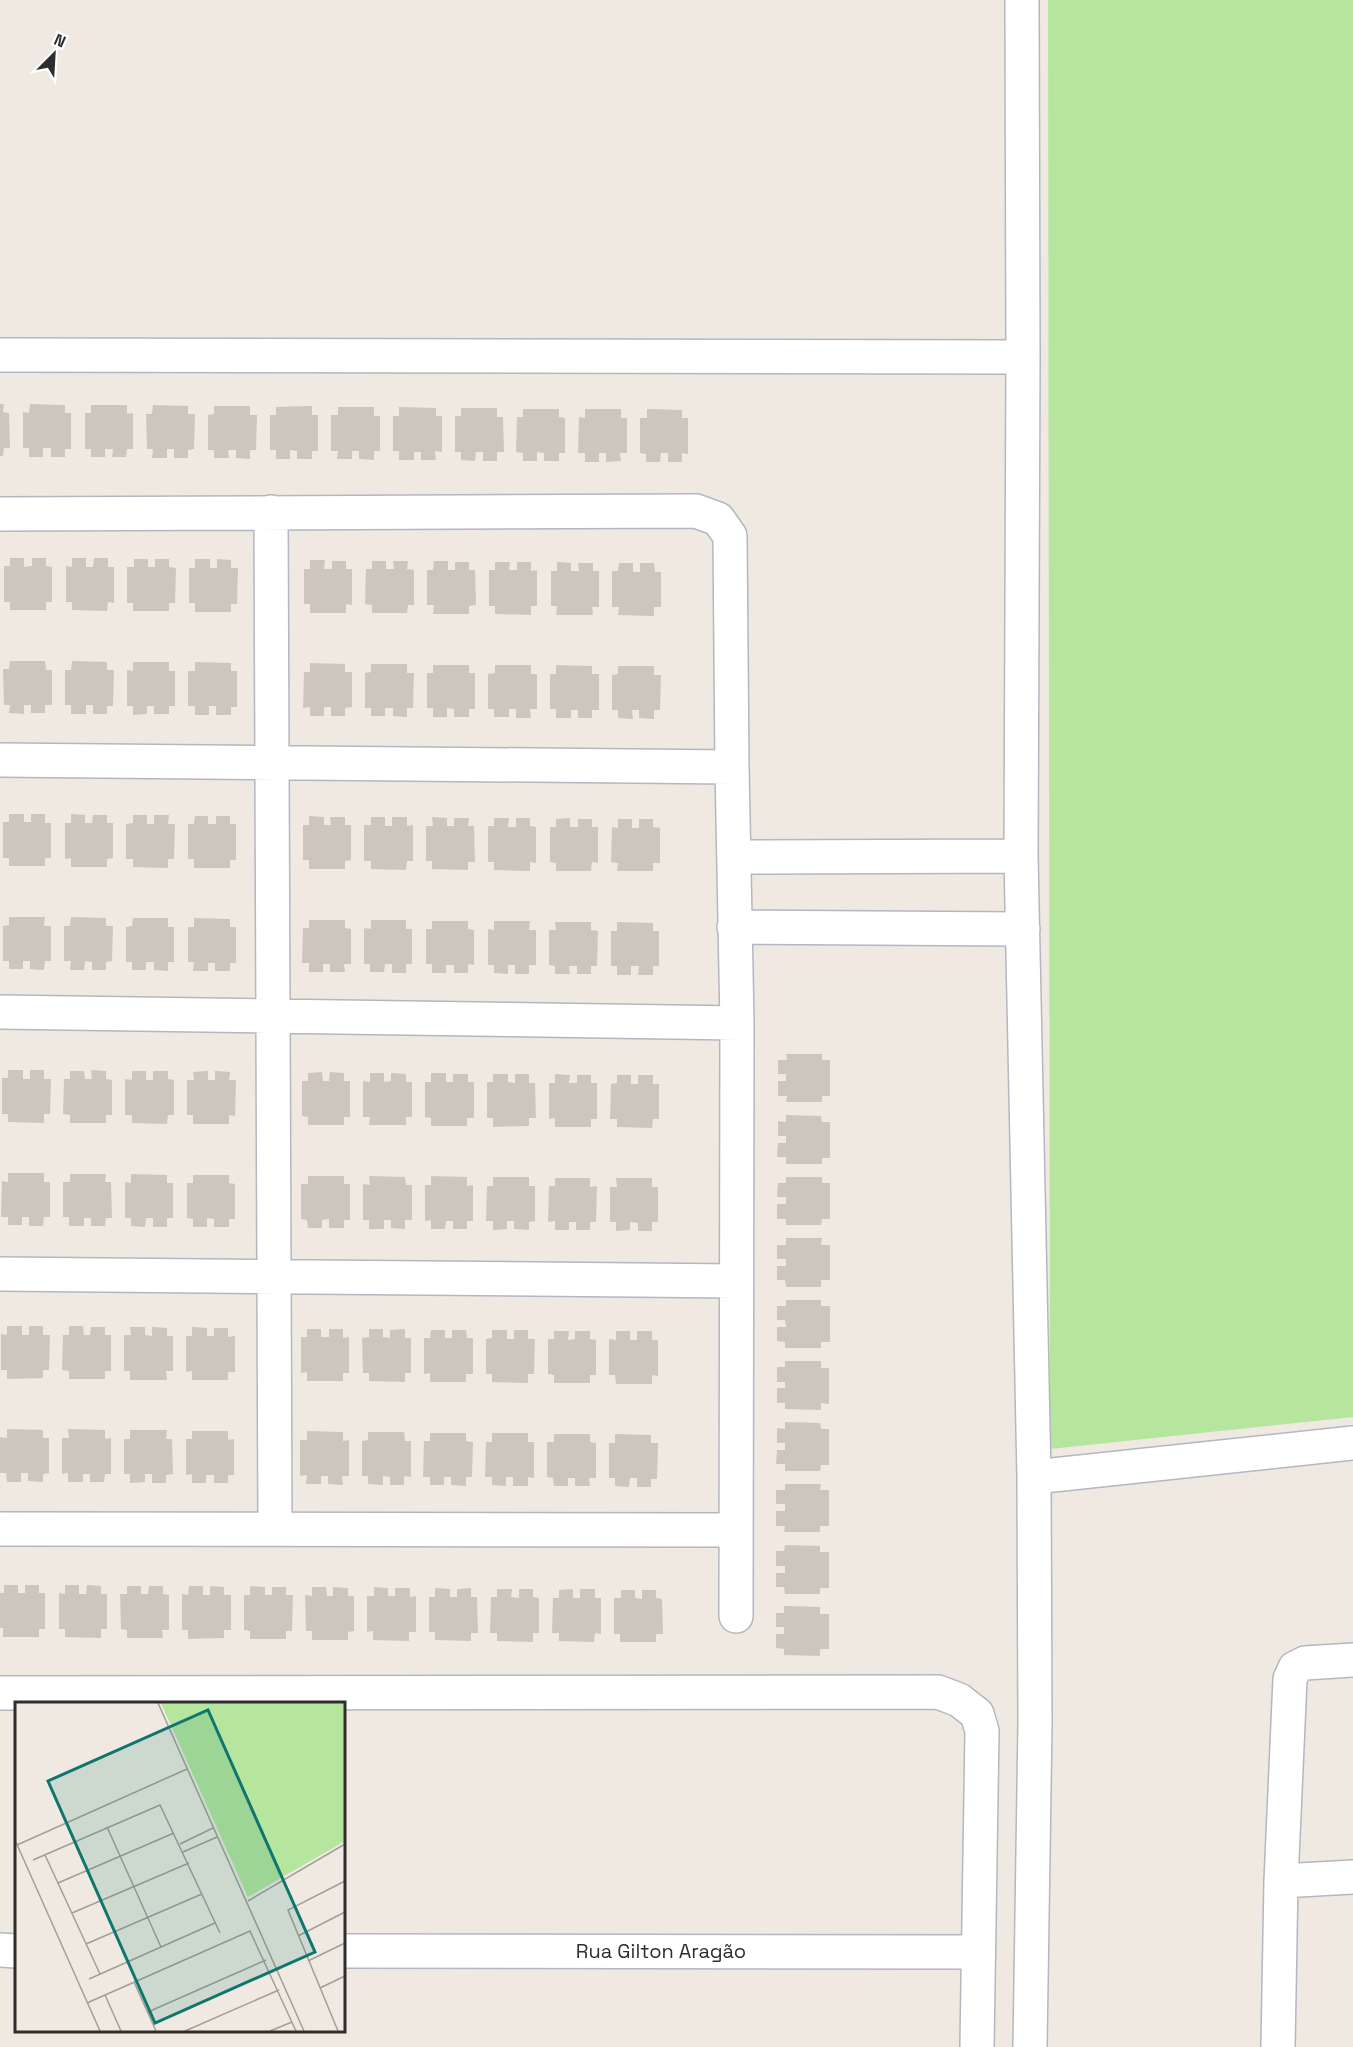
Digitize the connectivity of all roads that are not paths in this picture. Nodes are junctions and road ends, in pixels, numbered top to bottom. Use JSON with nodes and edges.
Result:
{"nodes":[{"id":1,"x":1022,"y":0,"type":"edge"},
{"id":2,"x":0,"y":355,"type":"edge"},
{"id":3,"x":1023,"y":357,"type":"junction"},
{"id":4,"x":271,"y":512,"type":"junction"},
{"id":5,"x":0,"y":514,"type":"edge"},
{"id":6,"x":0,"y":760,"type":"edge"},
{"id":7,"x":272,"y":763,"type":"junction"},
{"id":8,"x":732,"y":767,"type":"junction"},
{"id":9,"x":1022,"y":856,"type":"junction"},
{"id":10,"x":735,"y":857,"type":"junction"},
{"id":11,"x":734,"y":927,"type":"junction"},
{"id":12,"x":1023,"y":929,"type":"junction"},
{"id":13,"x":0,"y":1012,"type":"edge"},
{"id":14,"x":273,"y":1016,"type":"junction"},
{"id":15,"x":736,"y":1023,"type":"junction"},
{"id":16,"x":0,"y":1274,"type":"edge"},
{"id":17,"x":273,"y":1277,"type":"junction"},
{"id":18,"x":736,"y":1281,"type":"junction"},
{"id":19,"x":1353,"y":1443,"type":"edge"},
{"id":20,"x":1034,"y":1477,"type":"junction"},
{"id":21,"x":0,"y":1529,"type":"edge"},
{"id":22,"x":275,"y":1529,"type":"junction"},
{"id":23,"x":735,"y":1530,"type":"junction"},
{"id":24,"x":735,"y":1616,"type":"dead end"},
{"id":25,"x":1353,"y":1660,"type":"edge"},
{"id":26,"x":0,"y":1693,"type":"edge"},
{"id":27,"x":1353,"y":1877,"type":"edge"},
{"id":28,"x":1281,"y":1881,"type":"junction"},
{"id":29,"x":345,"y":1951,"type":"edge"},
{"id":30,"x":978,"y":1952,"type":"junction"},
{"id":31,"x":977,"y":2047,"type":"edge"},
{"id":32,"x":1030,"y":2047,"type":"edge"},
{"id":33,"x":1278,"y":2047,"type":"edge"}],
"edges":[{"from":1,"to":3,"type":"street"},
{"from":2,"to":3,"type":"street"},
{"from":3,"to":9,"type":"street"},
{"from":4,"to":5,"type":"street"},
{"from":4,"to":7,"type":"street"},
{"from":4,"to":8,"type":"street"},
{"from":6,"to":7,"type":"street"},
{"from":7,"to":8,"type":"street"},
{"from":7,"to":14,"type":"street"},
{"from":8,"to":10,"type":"street"},
{"from":9,"to":10,"type":"street"},
{"from":9,"to":12,"type":"street"},
{"from":10,"to":11,"type":"street"},
{"from":11,"to":12,"type":"street"},
{"from":11,"to":15,"type":"street"},
{"from":12,"to":20,"type":"street"},
{"from":13,"to":14,"type":"street"},
{"from":14,"to":15,"type":"street"},
{"from":14,"to":17,"type":"street"},
{"from":15,"to":18,"type":"street"},
{"from":16,"to":17,"type":"street"},
{"from":17,"to":18,"type":"street"},
{"from":17,"to":22,"type":"street"},
{"from":18,"to":23,"type":"street"},
{"from":19,"to":20,"type":"street"},
{"from":20,"to":32,"type":"street"},
{"from":21,"to":22,"type":"street"},
{"from":22,"to":23,"type":"street"},
{"from":23,"to":24,"type":"street"},
{"from":25,"to":28,"type":"street"},
{"from":26,"to":30,"type":"street"},
{"from":27,"to":28,"type":"street"},
{"from":28,"to":33,"type":"street"},
{"from":29,"to":30,"type":"street","name":"Rua Gilton Aragão"},
{"from":30,"to":31,"type":"street"}]}
